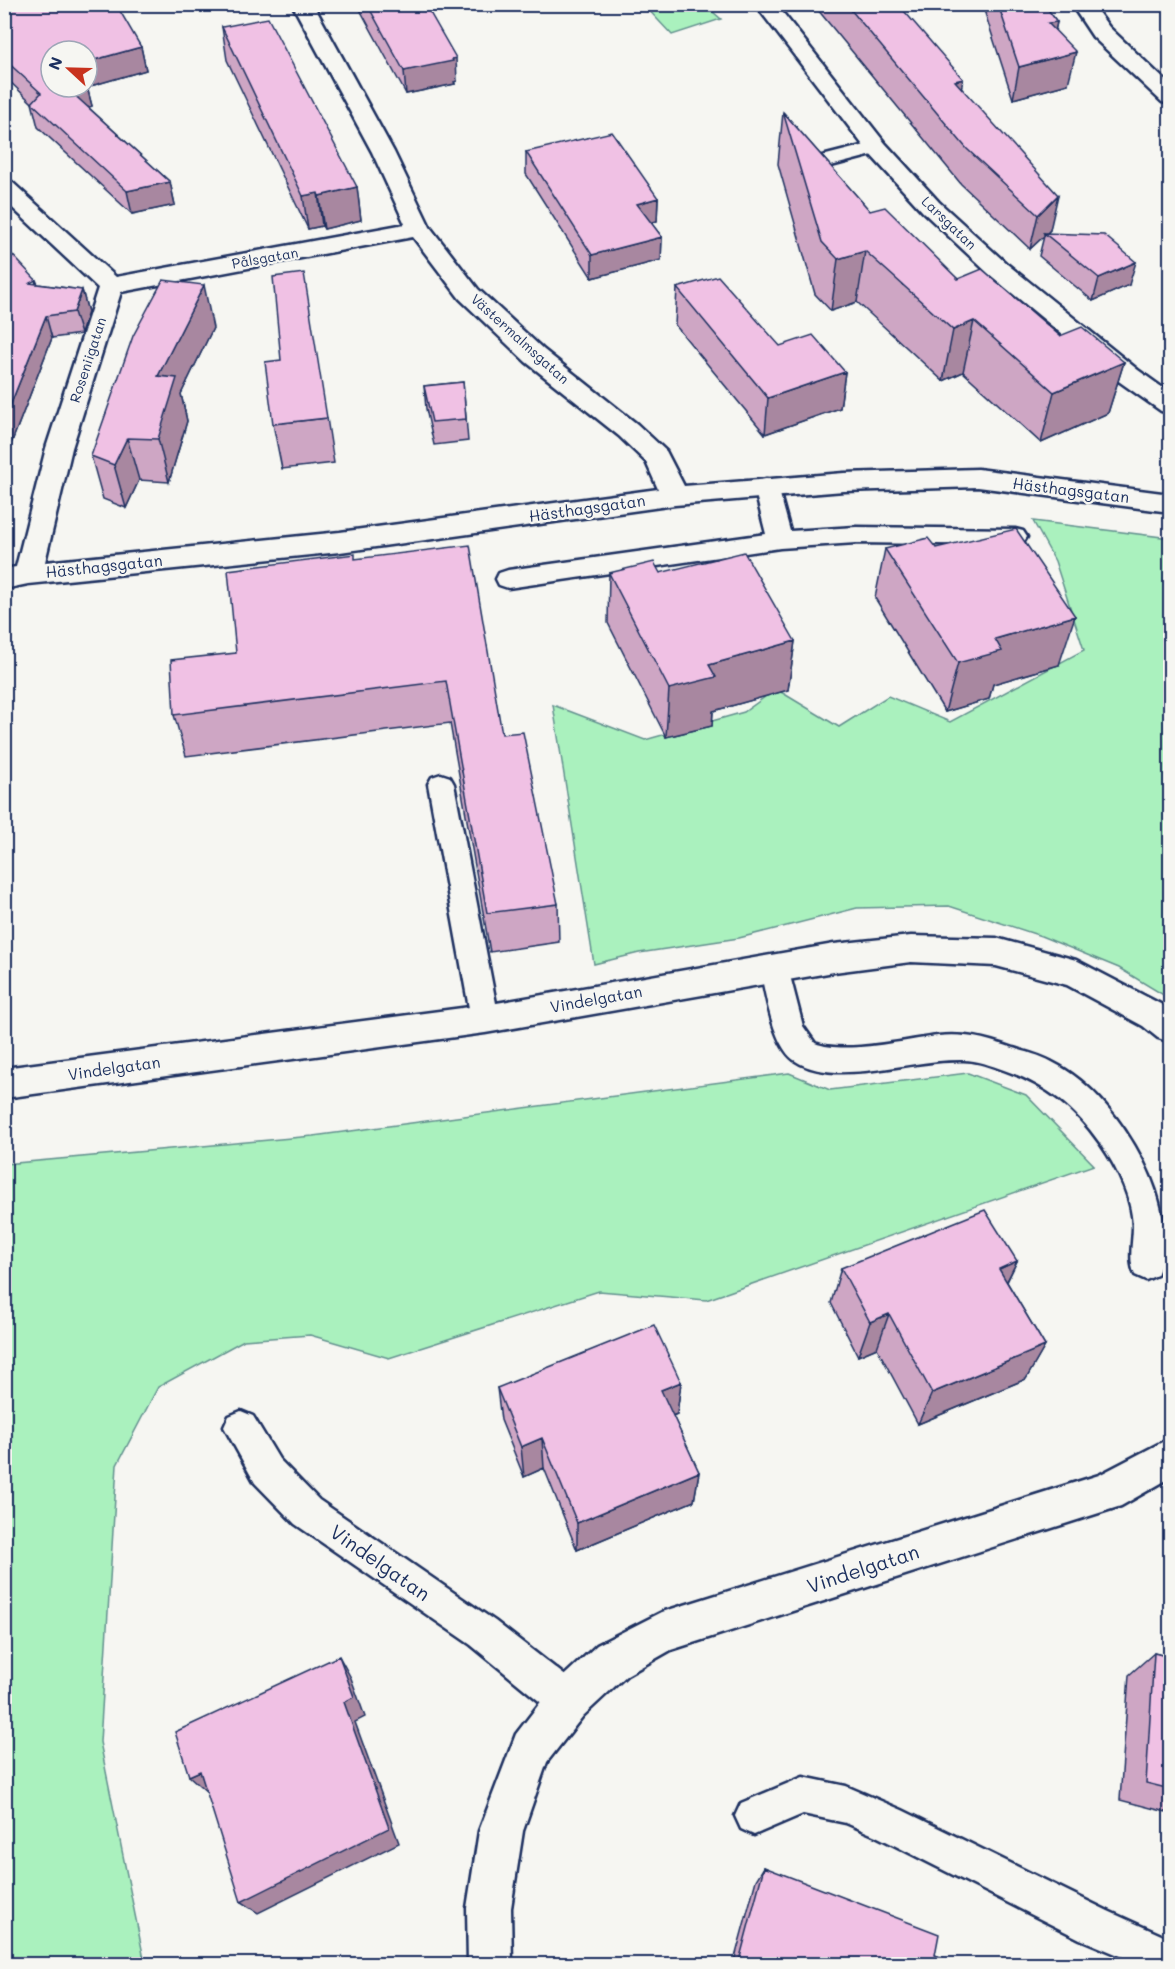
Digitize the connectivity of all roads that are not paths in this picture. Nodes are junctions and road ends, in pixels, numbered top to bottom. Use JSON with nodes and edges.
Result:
{"nodes":[{"id":1,"x":302,"y":4,"type":"edge"},
{"id":2,"x":765,"y":4,"type":"edge"},
{"id":3,"x":1081,"y":4,"type":"edge"},
{"id":4,"x":1170,"y":97,"type":"edge"},
{"id":5,"x":877,"y":148,"type":"junction"},
{"id":6,"x":4,"y":187,"type":"edge"},
{"id":7,"x":820,"y":190,"type":"edge"},
{"id":8,"x":419,"y":229,"type":"junction"},
{"id":9,"x":111,"y":286,"type":"junction"},
{"id":10,"x":1170,"y":405,"type":"edge"},
{"id":11,"x":766,"y":487,"type":"junction"},
{"id":12,"x":675,"y":496,"type":"junction"},
{"id":13,"x":1170,"y":503,"type":"edge"},
{"id":14,"x":1015,"y":537,"type":"edge"},
{"id":15,"x":780,"y":540,"type":"junction"},
{"id":16,"x":16,"y":577,"type":"edge"},
{"id":17,"x":508,"y":579,"type":"dead end"},
{"id":18,"x":441,"y":784,"type":"dead end"},
{"id":19,"x":774,"y":968,"type":"junction"},
{"id":20,"x":485,"y":1018,"type":"junction"},
{"id":21,"x":1170,"y":1028,"type":"edge"},
{"id":22,"x":4,"y":1083,"type":"edge"},
{"id":23,"x":1146,"y":1265,"type":"dead end"},
{"id":24,"x":241,"y":1427,"type":"dead end"},
{"id":25,"x":1170,"y":1457,"type":"edge"},
{"id":26,"x":568,"y":1701,"type":"junction"},
{"id":27,"x":754,"y":1816,"type":"dead end"},
{"id":28,"x":1170,"y":1958,"type":"edge"},
{"id":29,"x":490,"y":1965,"type":"edge"}],
"edges":[{"from":1,"to":8,"type":"street","name":"Västermalmsgatan"},
{"from":2,"to":5,"type":"street","name":"Larsgatan"},
{"from":3,"to":4,"type":"street"},
{"from":5,"to":7,"type":"lane"},
{"from":5,"to":10,"type":"street","name":"Larsgatan"},
{"from":6,"to":9,"type":"street"},
{"from":8,"to":9,"type":"street","name":"Pålsgatan"},
{"from":8,"to":12,"type":"street","name":"Västermalmsgatan"},
{"from":9,"to":16,"type":"street","name":"Roseniigatan"},
{"from":11,"to":12,"type":"street","name":"Hästhagsgatan"},
{"from":11,"to":13,"type":"street","name":"Hästhagsgatan"},
{"from":11,"to":15,"type":"lane"},
{"from":12,"to":16,"type":"street","name":"Hästhagsgatan"},
{"from":14,"to":15,"type":"lane"},
{"from":15,"to":17,"type":"lane"},
{"from":18,"to":20,"type":"lane"},
{"from":19,"to":20,"type":"street","name":"Vindelgatan"},
{"from":19,"to":21,"type":"street","name":"Vindelgatan"},
{"from":19,"to":23,"type":"lane"},
{"from":20,"to":22,"type":"street","name":"Vindelgatan"},
{"from":24,"to":26,"type":"lane","name":"Vindelgatan"},
{"from":25,"to":26,"type":"street","name":"Vindelgatan"},
{"from":26,"to":29,"type":"street","name":"Vindelgatan"},
{"from":27,"to":28,"type":"lane"}]}
